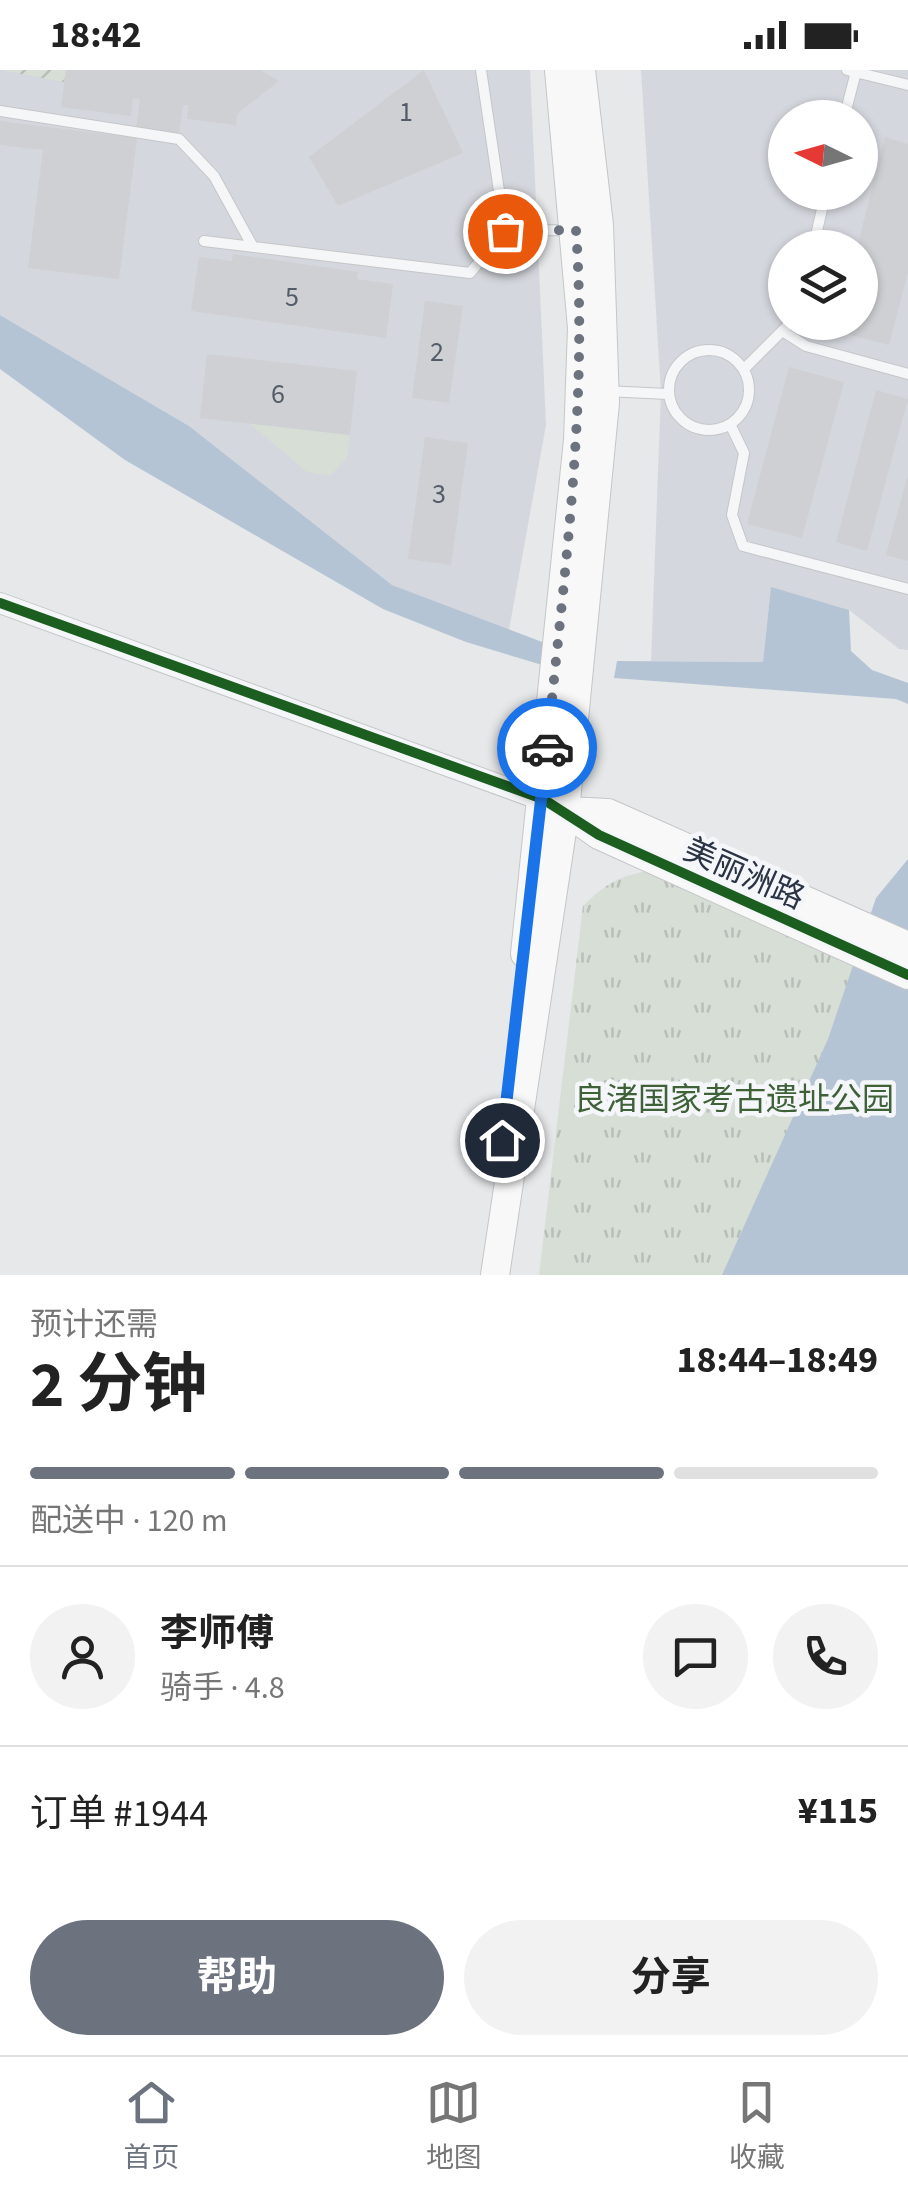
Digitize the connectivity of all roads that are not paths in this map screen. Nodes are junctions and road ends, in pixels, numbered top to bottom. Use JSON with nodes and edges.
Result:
{"nodes":[{"id":1,"x":481,"y":70,"type":"edge"},
{"id":2,"x":559,"y":70,"type":"edge"},
{"id":3,"x":580,"y":70,"type":"edge"},
{"id":4,"x":851,"y":71,"type":"edge"},
{"id":5,"x":908,"y":85,"type":"edge"},
{"id":6,"x":847,"y":100,"type":"edge"},
{"id":7,"x":0,"y":111,"type":"edge"},
{"id":8,"x":576,"y":230,"type":"junction"},
{"id":9,"x":505,"y":231,"type":"junction"},
{"id":10,"x":204,"y":241,"type":"dead end"},
{"id":11,"x":253,"y":248,"type":"junction"},
{"id":12,"x":774,"y":340,"type":"edge"},
{"id":13,"x":800,"y":340,"type":"edge"},
{"id":14,"x":744,"y":369,"type":"junction"},
{"id":15,"x":908,"y":374,"type":"edge"},
{"id":16,"x":604,"y":391,"type":"junction"},
{"id":17,"x":668,"y":394,"type":"junction"},
{"id":18,"x":730,"y":424,"type":"junction"},
{"id":19,"x":908,"y":589,"type":"edge"},
{"id":20,"x":0,"y":602,"type":"edge"},
{"id":21,"x":554,"y":805,"type":"junction"},
{"id":22,"x":839,"y":930,"type":"junction"},
{"id":23,"x":908,"y":946,"type":"edge"},
{"id":24,"x":908,"y":975,"type":"edge"},
{"id":25,"x":483,"y":1275,"type":"edge"},
{"id":26,"x":495,"y":1275,"type":"edge"}],
"edges":[{"from":1,"to":9,"type":"lane"},
{"from":2,"to":8,"type":"main road"},
{"from":3,"to":16,"type":"main road"},
{"from":4,"to":5,"type":"lane"},
{"from":4,"to":6,"type":"lane"},
{"from":7,"to":11,"type":"lane"},
{"from":8,"to":9,"type":"lane"},
{"from":8,"to":21,"type":"main road"},
{"from":9,"to":11,"type":"lane"},
{"from":10,"to":11,"type":"lane"},
{"from":12,"to":14,"type":"lane"},
{"from":13,"to":15,"type":"lane"},
{"from":14,"to":17,"type":"lane"},
{"from":14,"to":18,"type":"lane"},
{"from":16,"to":17,"type":"lane"},
{"from":16,"to":21,"type":"main road"},
{"from":17,"to":18,"type":"lane"},
{"from":18,"to":19,"type":"lane"},
{"from":20,"to":21,"type":"street"},
{"from":21,"to":22,"type":"main road","name":"美丽洲路"},
{"from":21,"to":25,"type":"main road"},
{"from":21,"to":26,"type":"main road"},
{"from":22,"to":23,"type":"main road","name":"美丽洲路"},
{"from":22,"to":24,"type":"main road","name":"美丽洲路"}]}
